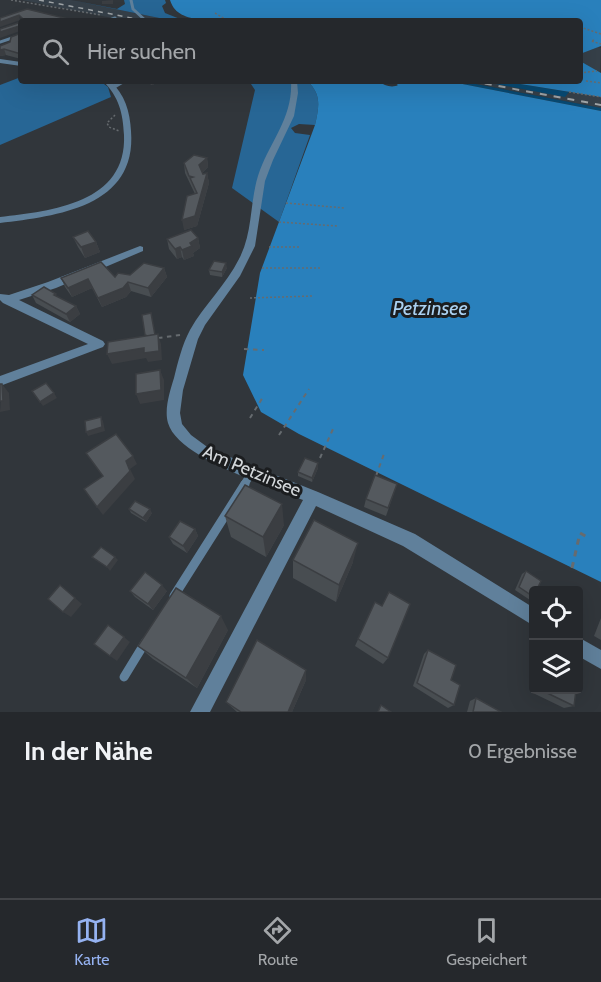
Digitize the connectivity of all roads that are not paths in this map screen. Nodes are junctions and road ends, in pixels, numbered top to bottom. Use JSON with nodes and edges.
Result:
{"nodes":[{"id":1,"x":132,"y":2,"type":"edge"},
{"id":2,"x":143,"y":18,"type":"edge"},
{"id":3,"x":18,"y":36,"type":"edge"},
{"id":4,"x":0,"y":42,"type":"edge"},
{"id":5,"x":10,"y":44,"type":"edge"},
{"id":6,"x":0,"y":48,"type":"edge"},
{"id":7,"x":0,"y":62,"type":"edge"},
{"id":8,"x":18,"y":64,"type":"edge"},
{"id":9,"x":109,"y":84,"type":"edge"},
{"id":10,"x":294,"y":84,"type":"edge"},
{"id":11,"x":0,"y":220,"type":"edge"},
{"id":12,"x":140,"y":249,"type":"dead end"},
{"id":13,"x":4,"y":298,"type":"edge"},
{"id":14,"x":0,"y":381,"type":"edge"},
{"id":15,"x":252,"y":472,"type":"junction"},
{"id":16,"x":313,"y":496,"type":"junction"},
{"id":17,"x":166,"y":608,"type":"edge"},
{"id":18,"x":529,"y":615,"type":"edge"},
{"id":19,"x":154,"y":628,"type":"edge"},
{"id":20,"x":583,"y":649,"type":"edge"},
{"id":21,"x":601,"y":660,"type":"edge"},
{"id":22,"x":124,"y":677,"type":"dead end"},
{"id":23,"x":200,"y":712,"type":"edge"}],
"edges":[{"from":1,"to":2,"type":"lane"},
{"from":3,"to":4,"type":"lane"},
{"from":5,"to":6,"type":"lane"},
{"from":7,"to":8,"type":"street"},
{"from":9,"to":11,"type":"street"},
{"from":10,"to":15,"type":"street","name":"Am Petzinsee"},
{"from":12,"to":13,"type":"street"},
{"from":13,"to":14,"type":"street"},
{"from":15,"to":16,"type":"street","name":"Am Petzinsee"},
{"from":15,"to":17,"type":"lane"},
{"from":16,"to":18,"type":"street","name":"Am Petzinsee"},
{"from":16,"to":23,"type":"street","name":"Am Petzinsee"},
{"from":19,"to":22,"type":"lane"},
{"from":20,"to":21,"type":"street"}]}
